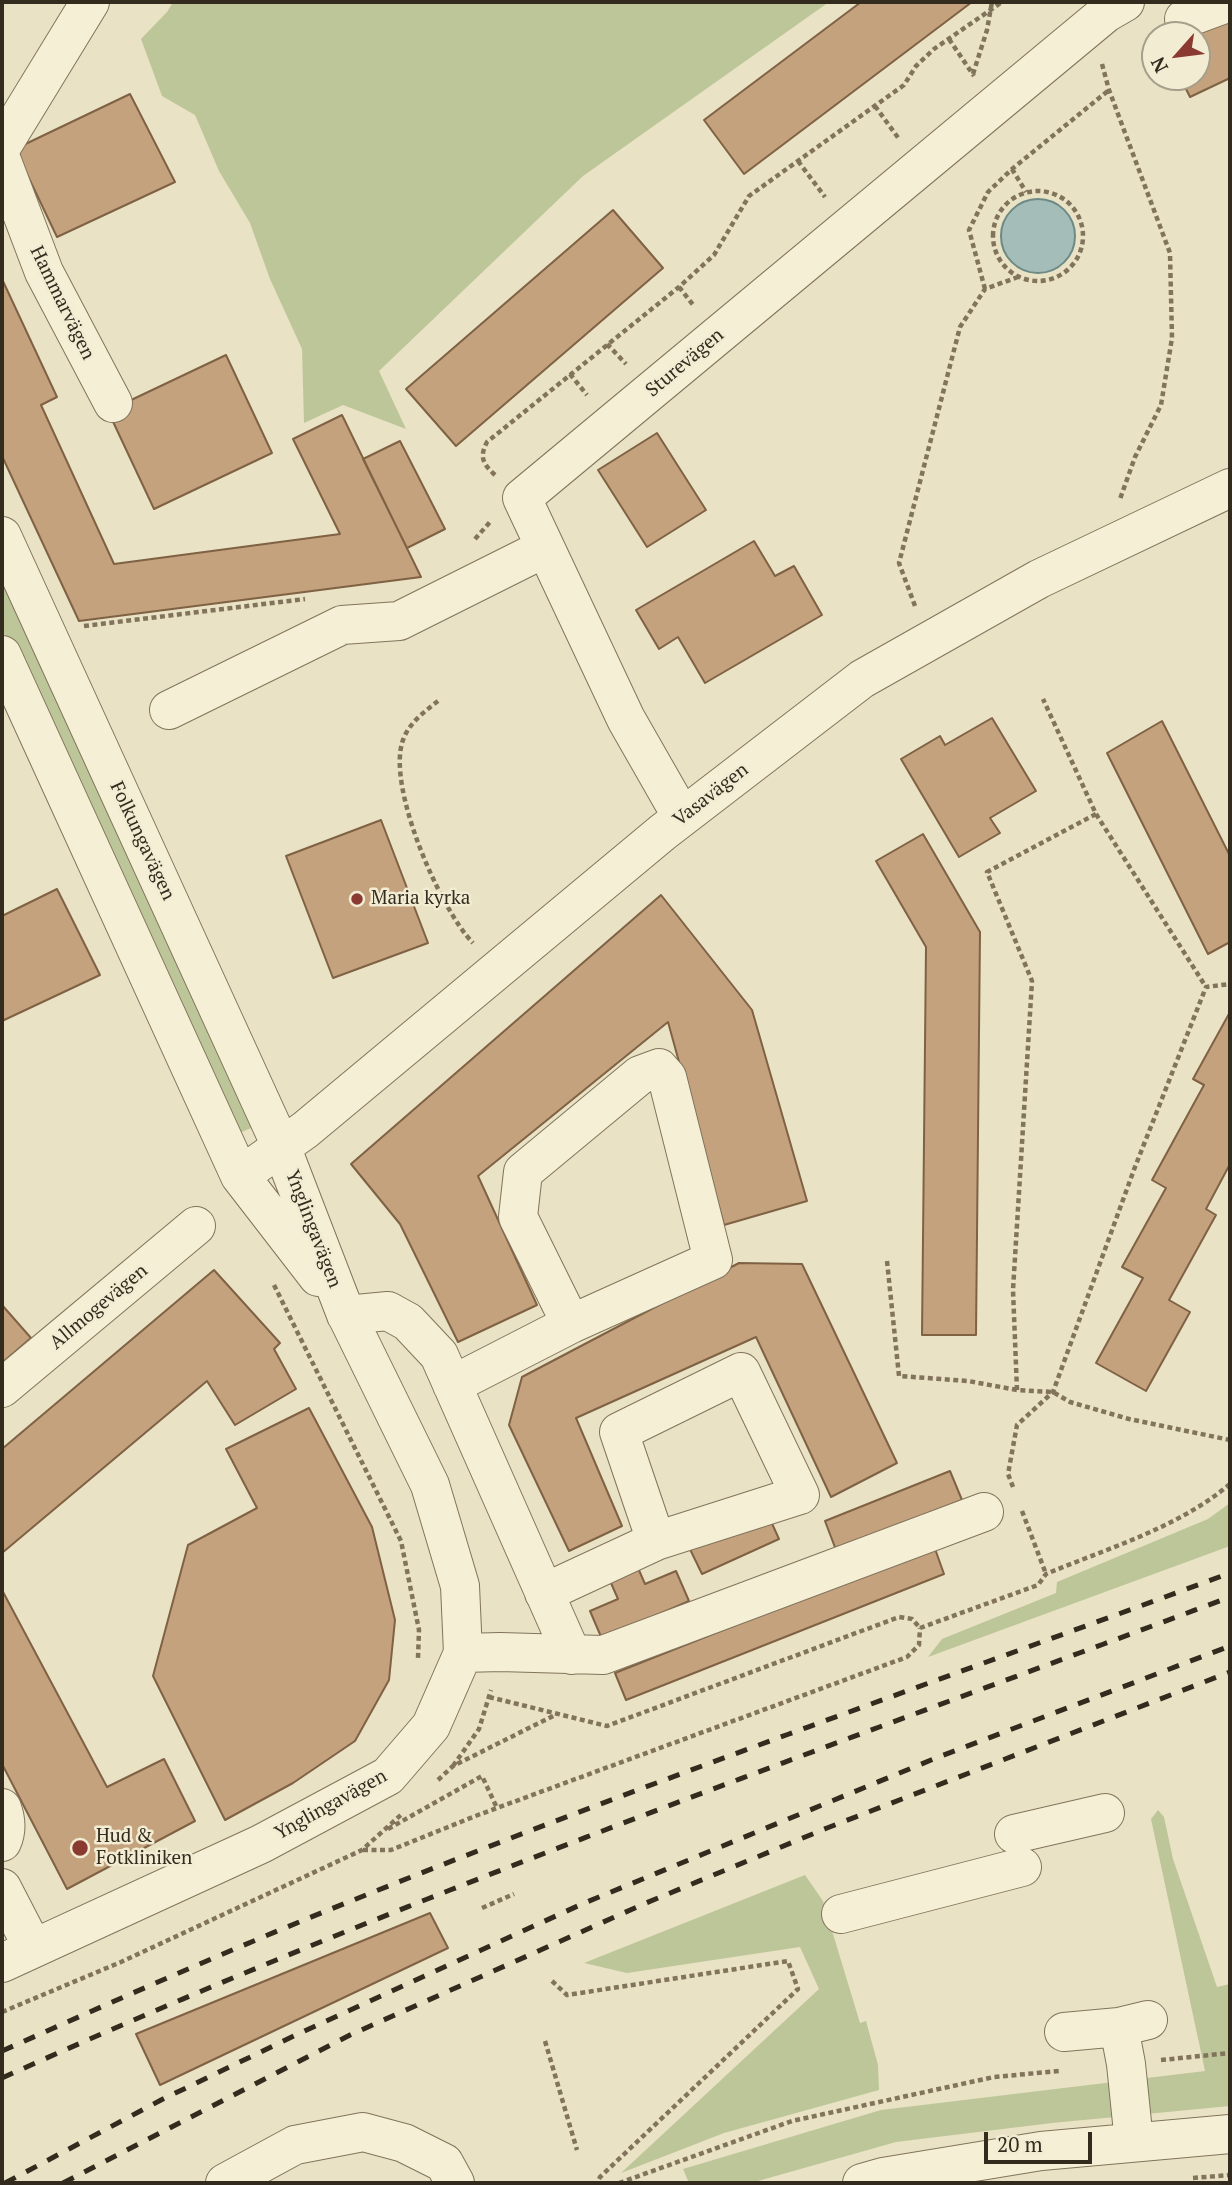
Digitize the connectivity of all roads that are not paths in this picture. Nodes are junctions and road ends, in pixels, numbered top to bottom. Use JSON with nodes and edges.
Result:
{"nodes":[{"id":1,"x":90,"y":2,"type":"edge"},
{"id":2,"x":1230,"y":2,"type":"edge"},
{"id":3,"x":1116,"y":7,"type":"edge"},
{"id":4,"x":1184,"y":19,"type":"dead end"},
{"id":5,"x":2,"y":146,"type":"edge"},
{"id":6,"x":2,"y":161,"type":"edge"},
{"id":7,"x":113,"y":403,"type":"dead end"},
{"id":8,"x":1230,"y":488,"type":"edge"},
{"id":9,"x":2,"y":537,"type":"edge"},
{"id":10,"x":545,"y":548,"type":"junction"},
{"id":11,"x":2,"y":655,"type":"edge"},
{"id":12,"x":169,"y":710,"type":"dead end"},
{"id":13,"x":682,"y":817,"type":"junction"},
{"id":14,"x":281,"y":1146,"type":"junction"},
{"id":15,"x":240,"y":1176,"type":"junction"},
{"id":16,"x":196,"y":1226,"type":"dead end"},
{"id":17,"x":346,"y":1313,"type":"junction"},
{"id":18,"x":571,"y":1324,"type":"junction"},
{"id":19,"x":452,"y":1385,"type":"junction"},
{"id":20,"x":2,"y":1388,"type":"edge"},
{"id":21,"x":984,"y":1512,"type":"dead end"},
{"id":22,"x":656,"y":1541,"type":"junction"},
{"id":23,"x":544,"y":1593,"type":"junction"},
{"id":24,"x":463,"y":1653,"type":"junction"},
{"id":25,"x":572,"y":1656,"type":"junction"},
{"id":26,"x":2,"y":1808,"type":"edge"},
{"id":27,"x":1105,"y":1813,"type":"dead end"},
{"id":28,"x":2,"y":1842,"type":"edge"},
{"id":29,"x":2,"y":1888,"type":"edge"},
{"id":30,"x":841,"y":1914,"type":"dead end"},
{"id":31,"x":17,"y":1956,"type":"edge"},
{"id":32,"x":1063,"y":2032,"type":"dead end"},
{"id":33,"x":1230,"y":2134,"type":"edge"},
{"id":34,"x":1134,"y":2142,"type":"junction"},
{"id":35,"x":464,"y":2176,"type":"edge"},
{"id":36,"x":225,"y":2183,"type":"edge"},
{"id":37,"x":862,"y":2183,"type":"edge"}],
"edges":[{"from":1,"to":5,"type":"street"},
{"from":2,"to":4,"type":"street"},
{"from":3,"to":10,"type":"street","name":"Sturevägen"},
{"from":6,"to":7,"type":"street","name":"Hammarvägen"},
{"from":8,"to":13,"type":"street","name":"Vasavägen"},
{"from":9,"to":14,"type":"street","name":"Folkungavägen"},
{"from":10,"to":12,"type":"street"},
{"from":10,"to":13,"type":"street"},
{"from":11,"to":15,"type":"street"},
{"from":13,"to":14,"type":"street","name":"Vasavägen"},
{"from":14,"to":15,"type":"street","name":"Vasavägen"},
{"from":14,"to":17,"type":"street","name":"Ynglingavägen"},
{"from":15,"to":17,"type":"street","name":"Ynglingavägen"},
{"from":16,"to":20,"type":"street","name":"Allmogevägen"},
{"from":17,"to":19,"type":"street"},
{"from":17,"to":24,"type":"street","name":"Ynglingavägen"},
{"from":18,"to":18,"type":"street"},
{"from":18,"to":19,"type":"street"},
{"from":19,"to":23,"type":"street"},
{"from":21,"to":25,"type":"street"},
{"from":22,"to":22,"type":"street"},
{"from":22,"to":23,"type":"street"},
{"from":23,"to":25,"type":"street"},
{"from":24,"to":25,"type":"street"},
{"from":24,"to":31,"type":"street","name":"Ynglingavägen"},
{"from":26,"to":28,"type":"street"},
{"from":27,"to":30,"type":"street"},
{"from":29,"to":31,"type":"street"},
{"from":32,"to":34,"type":"street"},
{"from":33,"to":34,"type":"street"},
{"from":34,"to":37,"type":"street"},
{"from":35,"to":36,"type":"street"}]}
